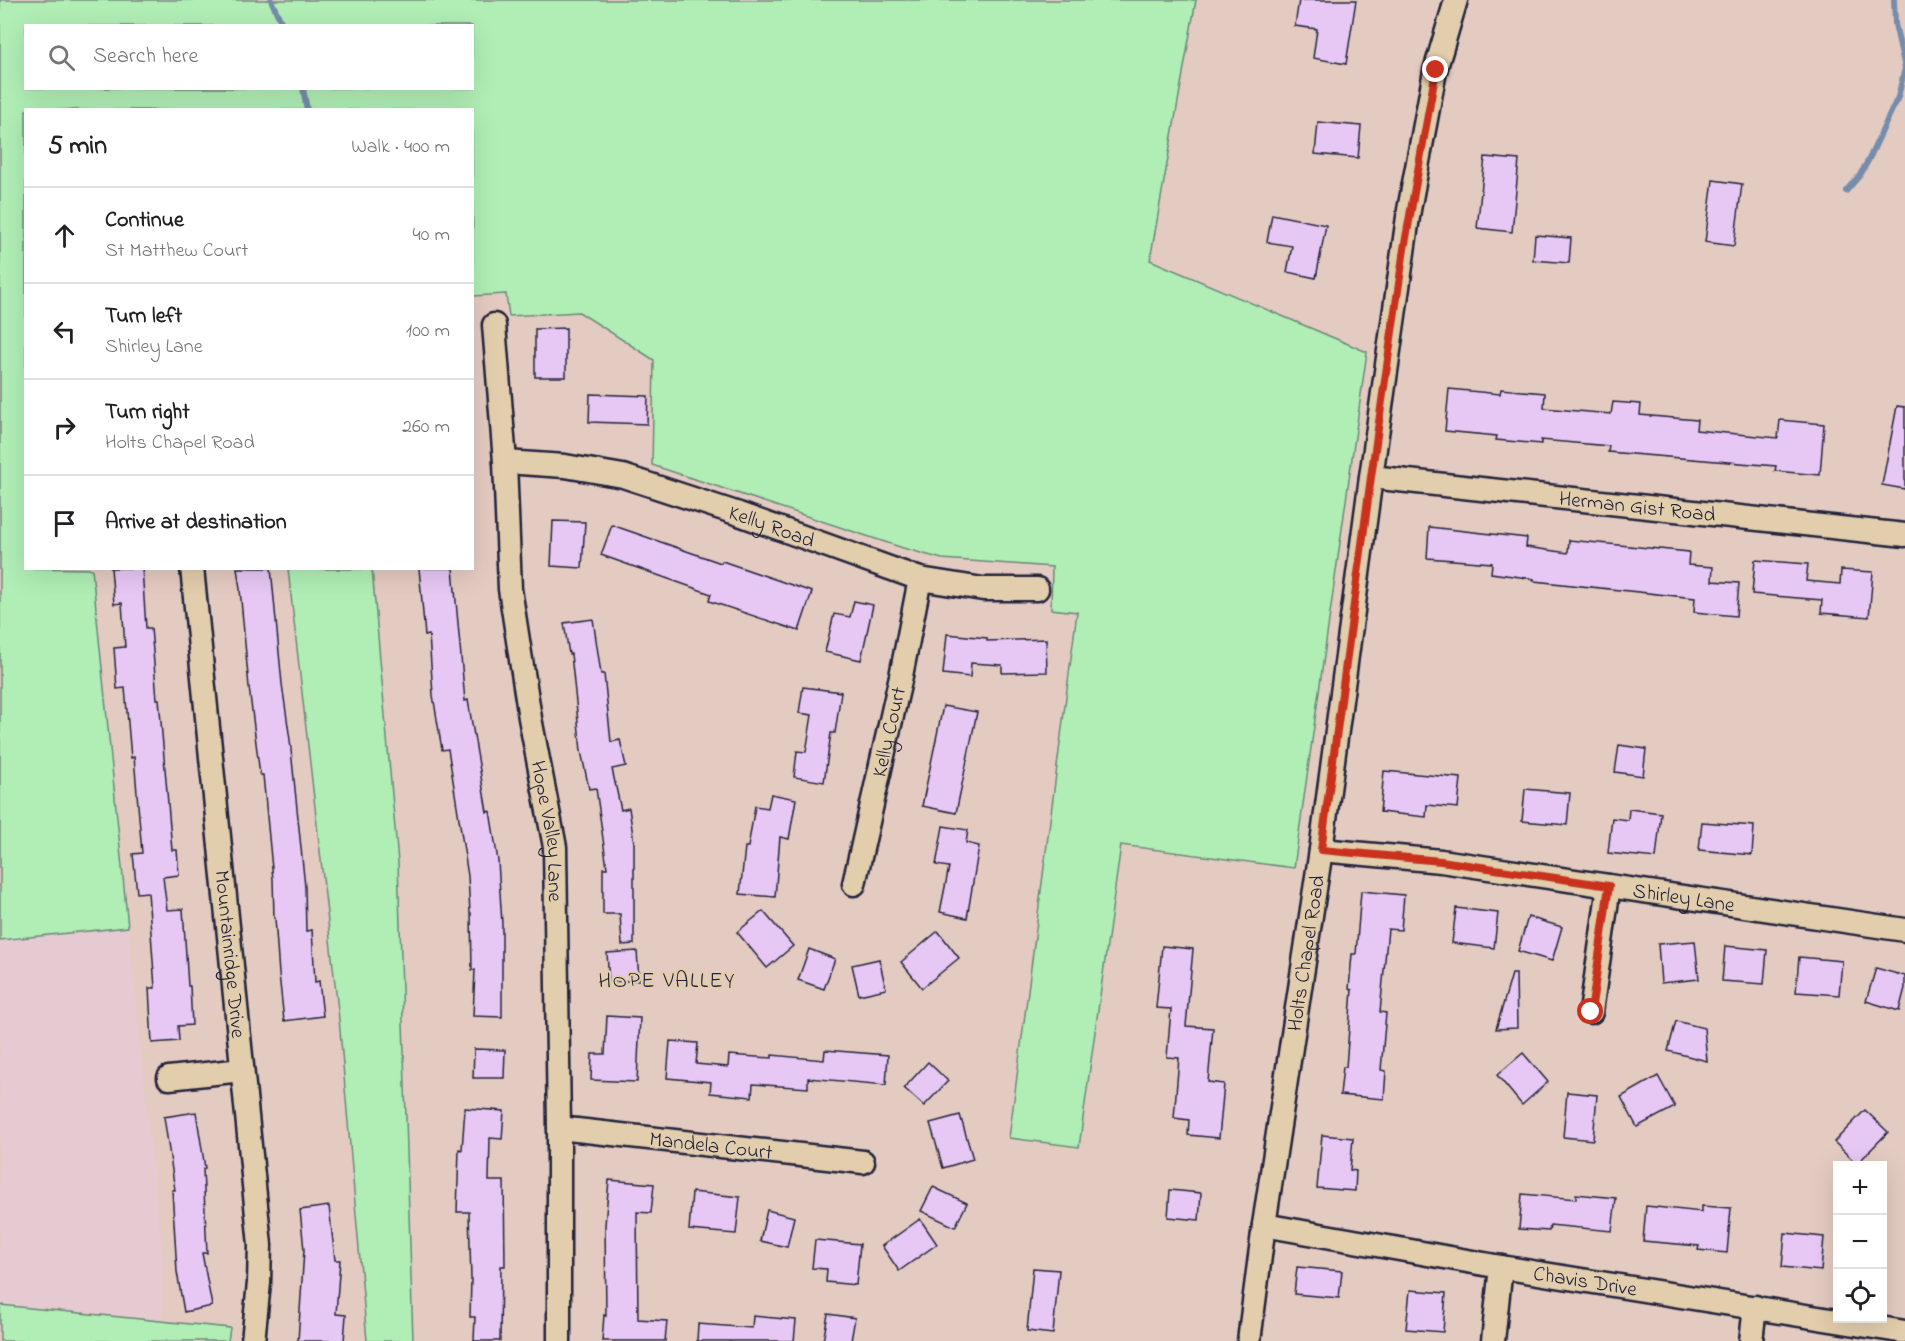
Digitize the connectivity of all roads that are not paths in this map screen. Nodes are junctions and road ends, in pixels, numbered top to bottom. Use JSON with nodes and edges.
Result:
{"nodes":[{"id":1,"x":1456,"y":0,"type":"edge"},
{"id":2,"x":494,"y":325,"type":"dead end"},
{"id":3,"x":505,"y":462,"type":"junction"},
{"id":4,"x":1371,"y":477,"type":"junction"},
{"id":5,"x":1905,"y":536,"type":"edge"},
{"id":6,"x":192,"y":570,"type":"edge"},
{"id":7,"x":920,"y":579,"type":"junction"},
{"id":8,"x":1037,"y":589,"type":"dead end"},
{"id":9,"x":1321,"y":850,"type":"junction"},
{"id":10,"x":854,"y":884,"type":"dead end"},
{"id":11,"x":1609,"y":886,"type":"junction"},
{"id":12,"x":1905,"y":930,"type":"edge"},
{"id":13,"x":1591,"y":1012,"type":"dead end"},
{"id":14,"x":242,"y":1070,"type":"junction"},
{"id":15,"x":169,"y":1078,"type":"dead end"},
{"id":16,"x":559,"y":1128,"type":"junction"},
{"id":17,"x":862,"y":1162,"type":"dead end"},
{"id":18,"x":1264,"y":1225,"type":"junction"},
{"id":19,"x":1501,"y":1267,"type":"junction"},
{"id":20,"x":1755,"y":1307,"type":"junction"},
{"id":21,"x":1905,"y":1332,"type":"edge"},
{"id":22,"x":253,"y":1341,"type":"edge"},
{"id":23,"x":559,"y":1341,"type":"edge"},
{"id":24,"x":1249,"y":1341,"type":"edge"},
{"id":25,"x":1493,"y":1341,"type":"edge"},
{"id":26,"x":1751,"y":1341,"type":"edge"}],
"edges":[{"from":1,"to":4,"type":"street","name":"Holts Chapel Road"},
{"from":2,"to":3,"type":"street","name":"Hope Valley Lane"},
{"from":3,"to":7,"type":"street","name":"Kelly Road"},
{"from":3,"to":16,"type":"street","name":"Hope Valley Lane"},
{"from":4,"to":5,"type":"street","name":"Herman Gist Road"},
{"from":4,"to":9,"type":"street","name":"Holts Chapel Road"},
{"from":6,"to":14,"type":"street","name":"Mountainridge Drive"},
{"from":7,"to":8,"type":"street","name":"Kelly Road"},
{"from":7,"to":10,"type":"street","name":"Kelly Court"},
{"from":9,"to":11,"type":"street","name":"Shirley Lane"},
{"from":9,"to":18,"type":"street","name":"Holts Chapel Road"},
{"from":11,"to":12,"type":"street","name":"Shirley Lane"},
{"from":11,"to":13,"type":"street"},
{"from":14,"to":15,"type":"street"},
{"from":14,"to":22,"type":"street","name":"Mountainridge Drive"},
{"from":16,"to":17,"type":"street","name":"Mandela Court"},
{"from":16,"to":23,"type":"street","name":"Hope Valley Lane"},
{"from":18,"to":19,"type":"street","name":"Chavis Drive"},
{"from":18,"to":24,"type":"street","name":"Holts Chapel Road"},
{"from":19,"to":20,"type":"street","name":"Chavis Drive"},
{"from":19,"to":25,"type":"street"},
{"from":20,"to":21,"type":"street","name":"Chavis Drive"},
{"from":20,"to":26,"type":"street"}]}
